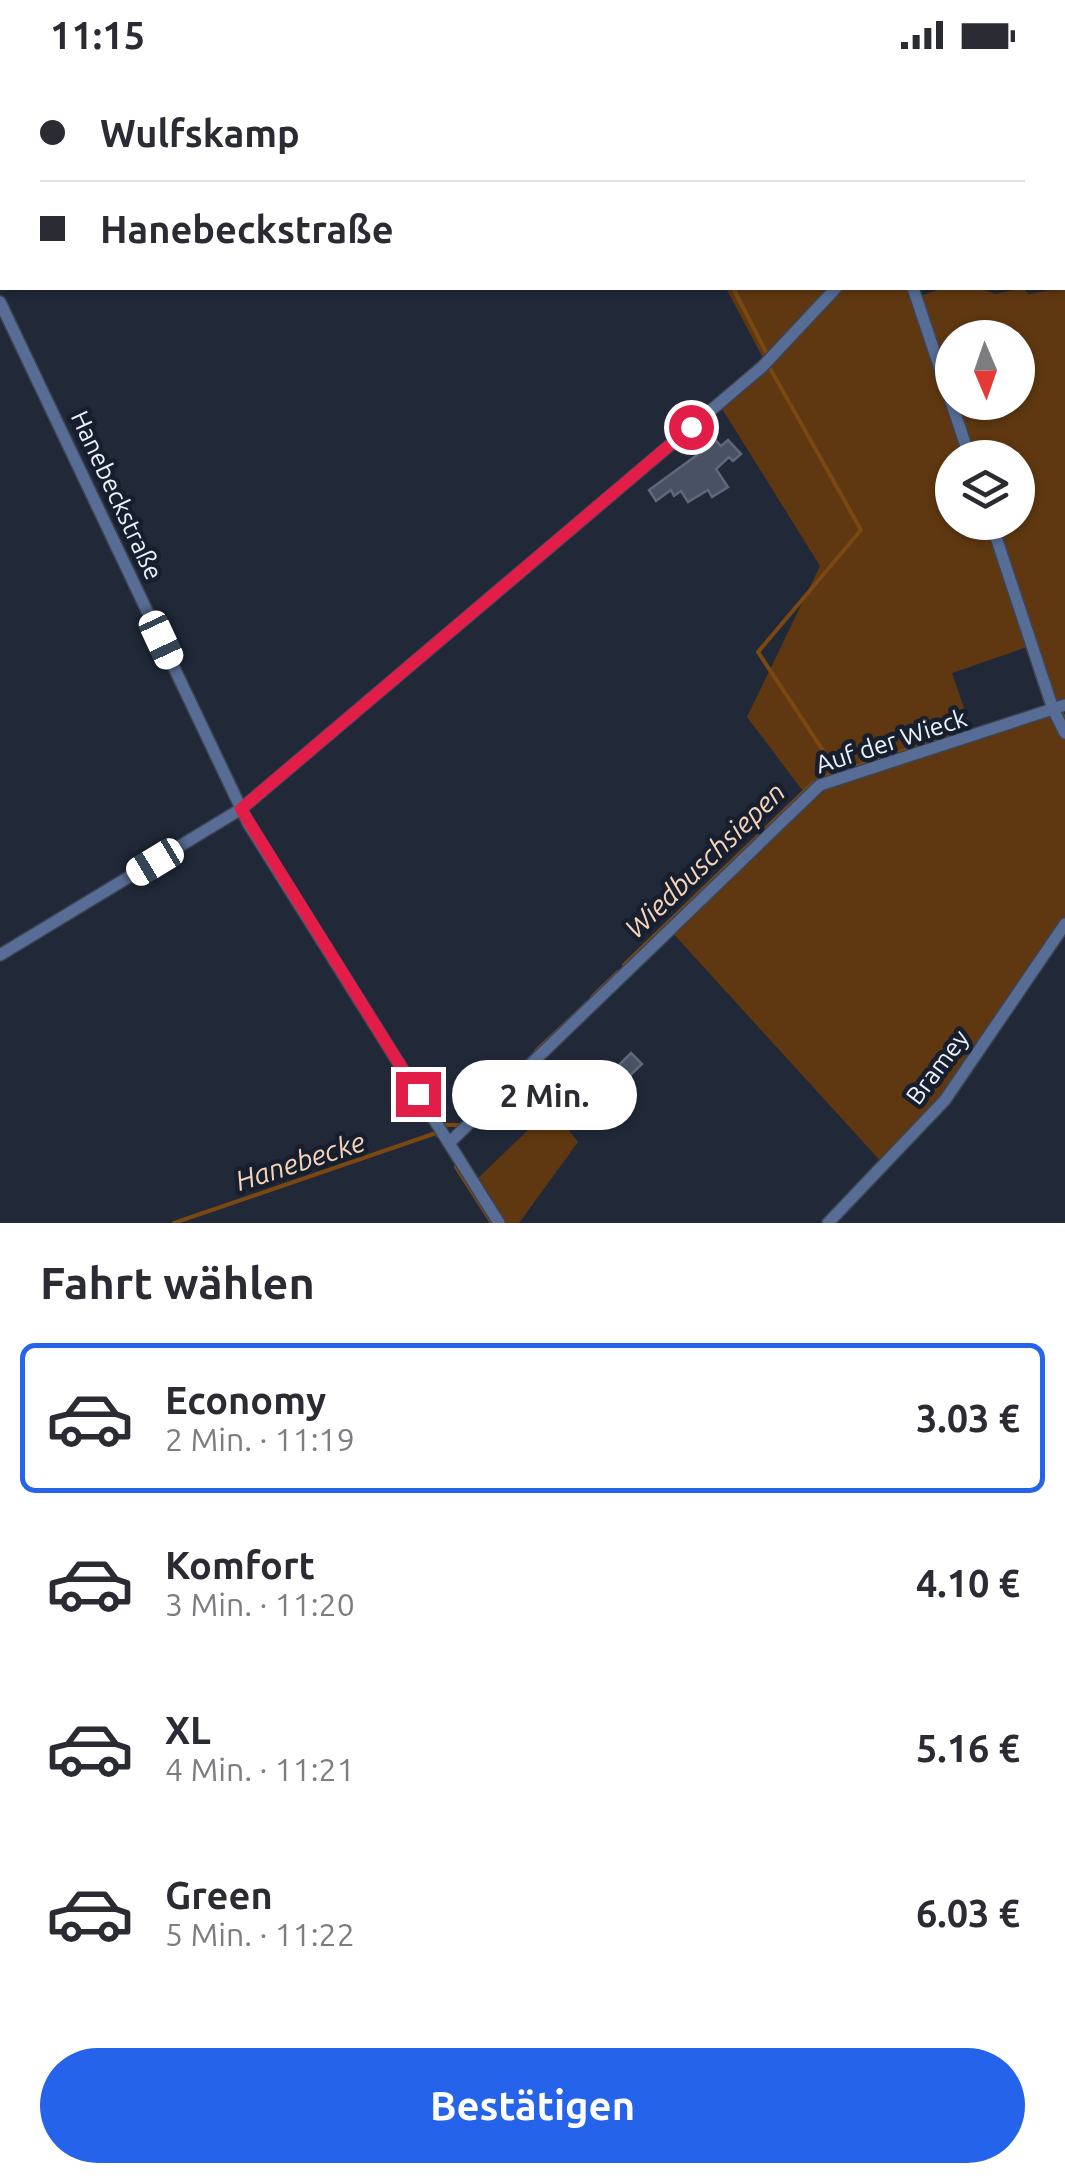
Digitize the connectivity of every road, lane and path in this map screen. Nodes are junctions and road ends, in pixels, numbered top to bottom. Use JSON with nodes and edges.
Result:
{"nodes":[{"id":1,"x":834,"y":290,"type":"edge"},
{"id":2,"x":914,"y":290,"type":"edge"},
{"id":3,"x":0,"y":302,"type":"edge"},
{"id":4,"x":964,"y":440,"type":"edge"},
{"id":5,"x":998,"y":540,"type":"edge"},
{"id":6,"x":1059,"y":707,"type":"edge"},
{"id":7,"x":1065,"y":733,"type":"edge"},
{"id":8,"x":241,"y":809,"type":"junction"},
{"id":9,"x":1065,"y":924,"type":"edge"},
{"id":10,"x":0,"y":955,"type":"edge"},
{"id":11,"x":450,"y":1143,"type":"junction"},
{"id":12,"x":831,"y":1222,"type":"edge"},
{"id":13,"x":499,"y":1223,"type":"edge"}],
"edges":[{"from":1,"to":8,"type":"street"},
{"from":2,"to":4,"type":"street"},
{"from":3,"to":8,"type":"street","name":"Hanebeckstraße"},
{"from":5,"to":6,"type":"street"},
{"from":6,"to":7,"type":"street"},
{"from":6,"to":11,"type":"street","name":"Auf der Wieck"},
{"from":8,"to":10,"type":"street"},
{"from":8,"to":11,"type":"street","name":"Hanebeckstraße"},
{"from":9,"to":12,"type":"street","name":"Bramey"},
{"from":11,"to":13,"type":"street","name":"Hanebeckstraße"}]}
